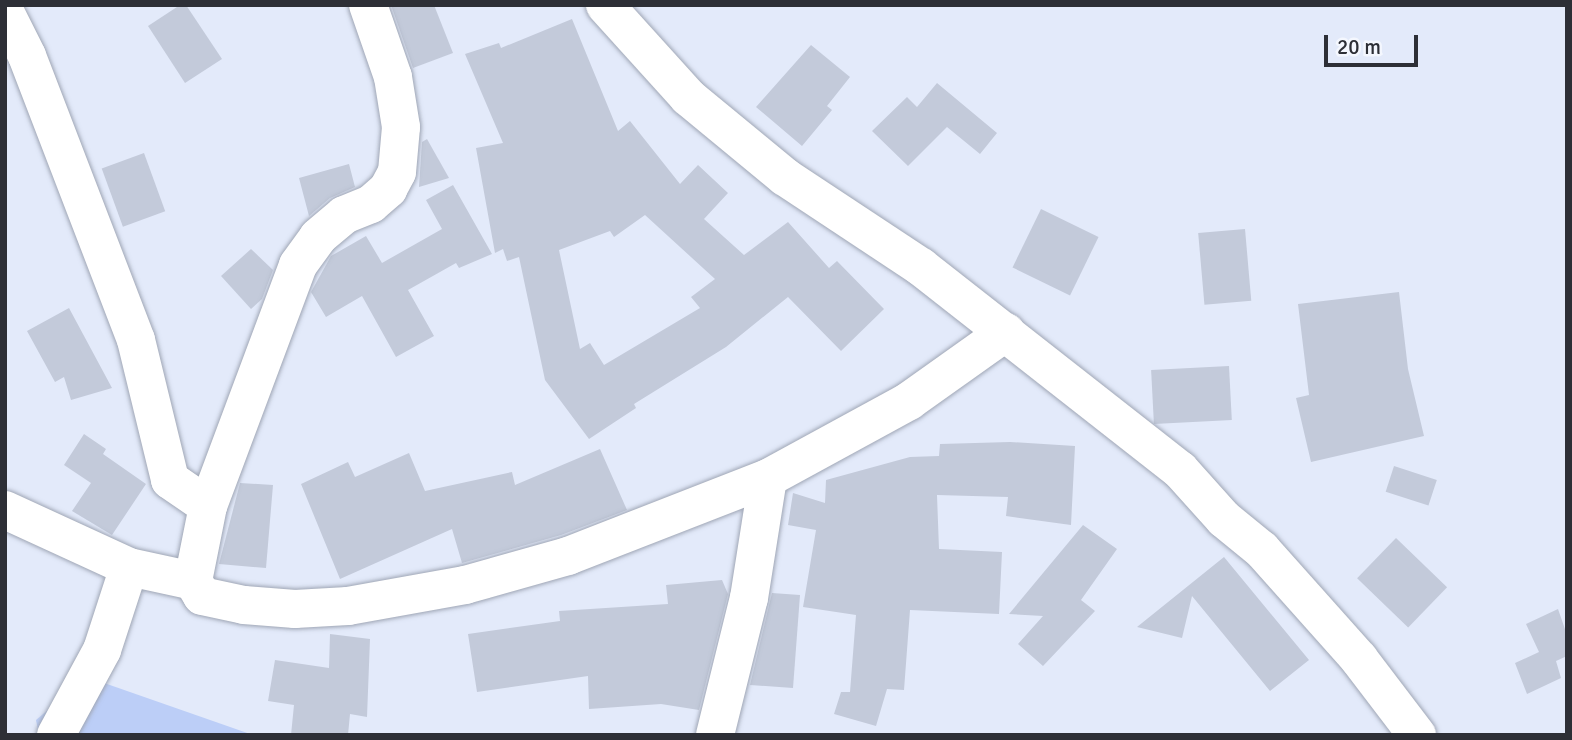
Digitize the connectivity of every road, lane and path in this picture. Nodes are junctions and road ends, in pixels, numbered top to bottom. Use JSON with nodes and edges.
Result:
{"nodes":[{"id":1,"x":368,"y":5,"type":"edge"},
{"id":2,"x":605,"y":5,"type":"edge"},
{"id":3,"x":5,"y":12,"type":"edge"},
{"id":4,"x":1006,"y":332,"type":"junction"},
{"id":5,"x":768,"y":478,"type":"junction"},
{"id":6,"x":208,"y":506,"type":"junction"},
{"id":7,"x":5,"y":510,"type":"edge"},
{"id":8,"x":129,"y":567,"type":"junction"},
{"id":9,"x":192,"y":581,"type":"junction"},
{"id":10,"x":56,"y":735,"type":"edge"},
{"id":11,"x":715,"y":735,"type":"edge"},
{"id":12,"x":1417,"y":735,"type":"edge"}],
"edges":[{"from":1,"to":6,"type":"street"},
{"from":2,"to":4,"type":"street"},
{"from":3,"to":6,"type":"street"},
{"from":4,"to":5,"type":"street"},
{"from":4,"to":12,"type":"street"},
{"from":5,"to":9,"type":"street"},
{"from":5,"to":11,"type":"street"},
{"from":6,"to":9,"type":"street"},
{"from":7,"to":8,"type":"street"},
{"from":8,"to":9,"type":"street"},
{"from":8,"to":10,"type":"street"}]}
